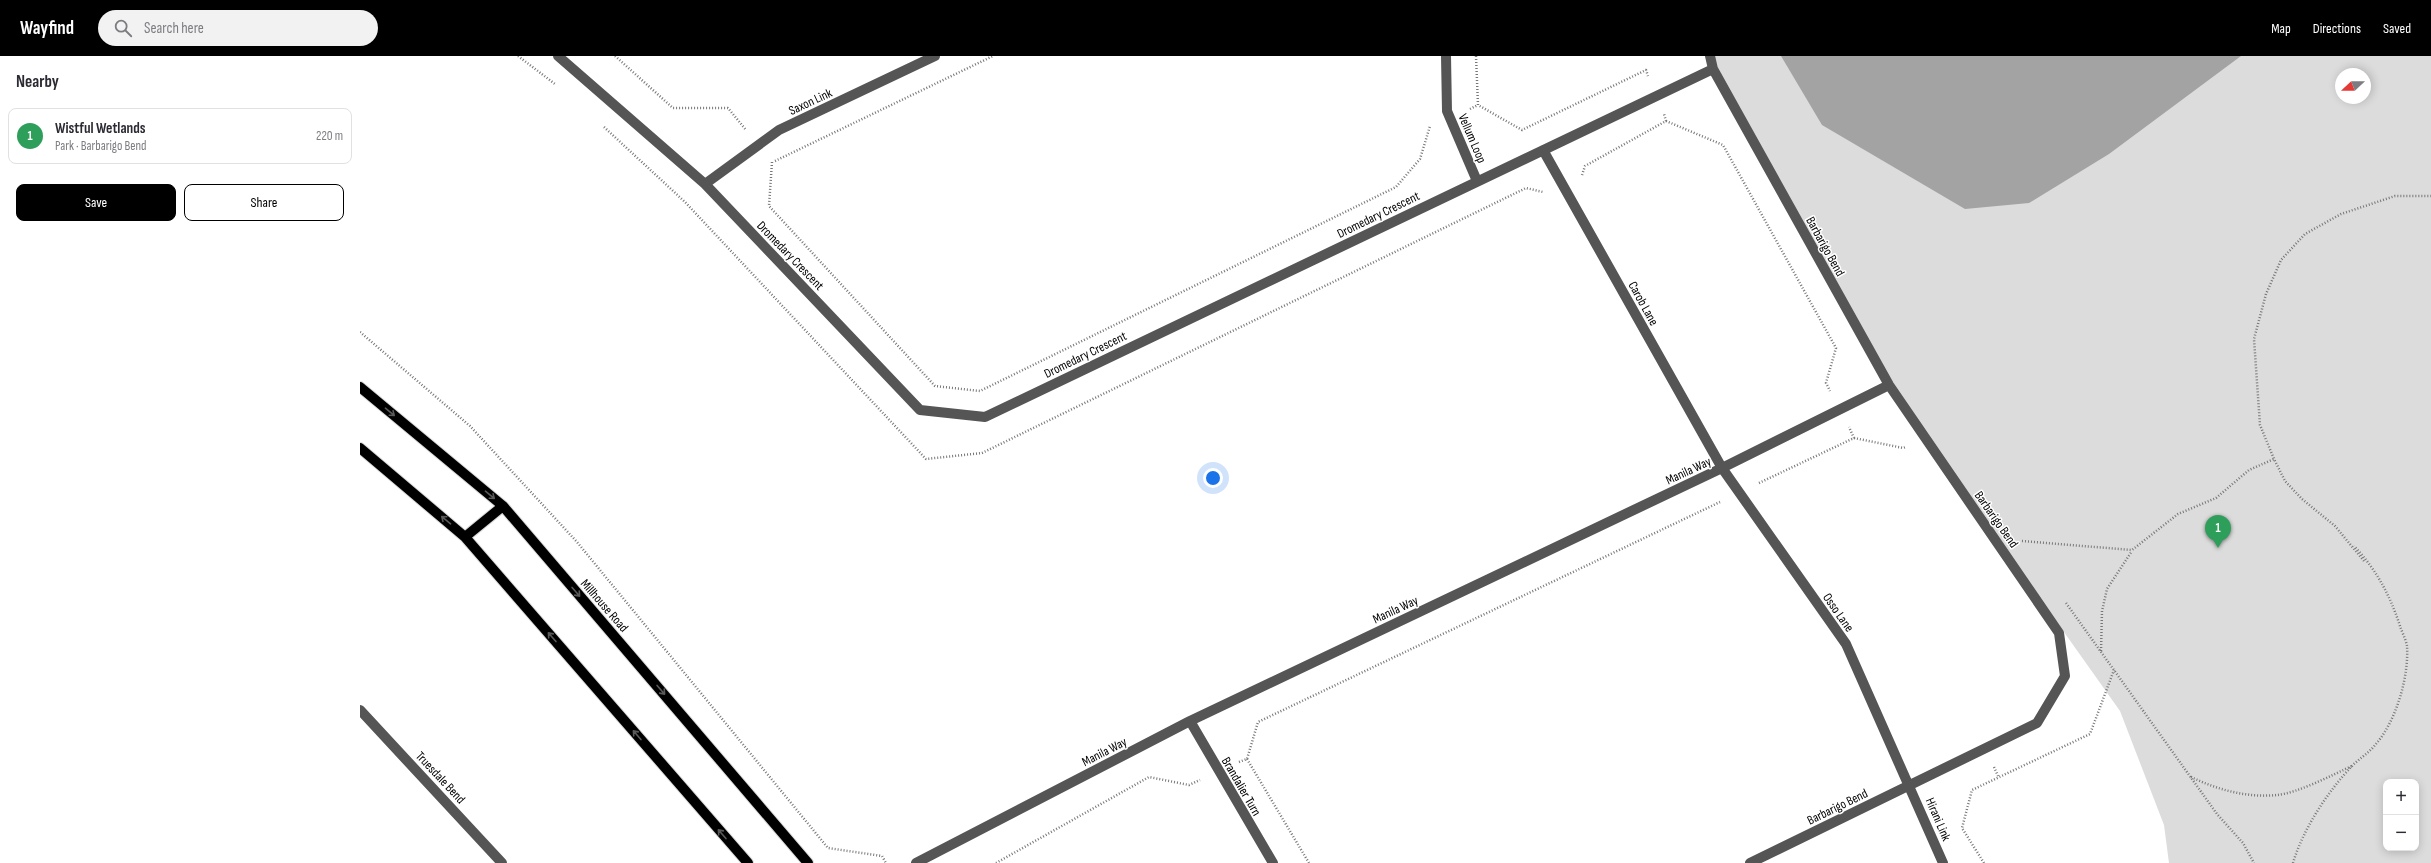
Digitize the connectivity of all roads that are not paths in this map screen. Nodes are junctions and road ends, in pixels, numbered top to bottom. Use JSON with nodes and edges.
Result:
{"nodes":[{"id":1,"x":558,"y":56,"type":"edge"},
{"id":2,"x":935,"y":56,"type":"edge"},
{"id":3,"x":1446,"y":56,"type":"edge"},
{"id":4,"x":1710,"y":56,"type":"edge"},
{"id":5,"x":1713,"y":69,"type":"junction"},
{"id":6,"x":1543,"y":150,"type":"junction"},
{"id":7,"x":1477,"y":181,"type":"junction"},
{"id":8,"x":705,"y":184,"type":"junction"},
{"id":9,"x":1889,"y":385,"type":"junction"},
{"id":10,"x":360,"y":387,"type":"edge"},
{"id":11,"x":360,"y":448,"type":"edge"},
{"id":12,"x":1722,"y":468,"type":"junction"},
{"id":13,"x":503,"y":506,"type":"junction"},
{"id":14,"x":465,"y":537,"type":"junction"},
{"id":15,"x":360,"y":710,"type":"edge"},
{"id":16,"x":1190,"y":721,"type":"junction"},
{"id":17,"x":1910,"y":785,"type":"junction"},
{"id":18,"x":502,"y":863,"type":"edge"},
{"id":19,"x":748,"y":863,"type":"edge"},
{"id":20,"x":808,"y":863,"type":"edge"},
{"id":21,"x":916,"y":863,"type":"edge"},
{"id":22,"x":1273,"y":863,"type":"edge"},
{"id":23,"x":1750,"y":863,"type":"edge"},
{"id":24,"x":1943,"y":863,"type":"edge"}],
"edges":[{"from":1,"to":8,"type":"street","name":"Dromedary Crescent"},
{"from":2,"to":8,"type":"street","name":"Saxon Link"},
{"from":3,"to":7,"type":"street","name":"Vellum Loop"},
{"from":4,"to":5,"type":"street","name":"Barbarigo Bend"},
{"from":5,"to":6,"type":"street","name":"Dromedary Crescent"},
{"from":5,"to":9,"type":"street","name":"Barbarigo Bend"},
{"from":6,"to":7,"type":"street","name":"Dromedary Crescent"},
{"from":6,"to":12,"type":"street","name":"Carob Lane"},
{"from":7,"to":8,"type":"street","name":"Dromedary Crescent"},
{"from":9,"to":12,"type":"street","name":"Manila Way"},
{"from":9,"to":17,"type":"street","name":"Barbarigo Bend"},
{"from":10,"to":13,"type":"main road","name":"Millhouse Road","one_way":true},
{"from":14,"to":11,"type":"main road","one_way":true},
{"from":12,"to":16,"type":"street","name":"Manila Way"},
{"from":12,"to":17,"type":"street","name":"Osso Lane"},
{"from":13,"to":14,"type":"main road"},
{"from":13,"to":20,"type":"main road","name":"Millhouse Road","one_way":true},
{"from":19,"to":14,"type":"main road","one_way":true},
{"from":15,"to":18,"type":"street","name":"Truesdale Bend"},
{"from":16,"to":21,"type":"street","name":"Manila Way"},
{"from":16,"to":22,"type":"street","name":"Brandalier Turn"},
{"from":17,"to":23,"type":"street","name":"Barbarigo Bend"},
{"from":17,"to":24,"type":"street","name":"Hirani Link"}]}
